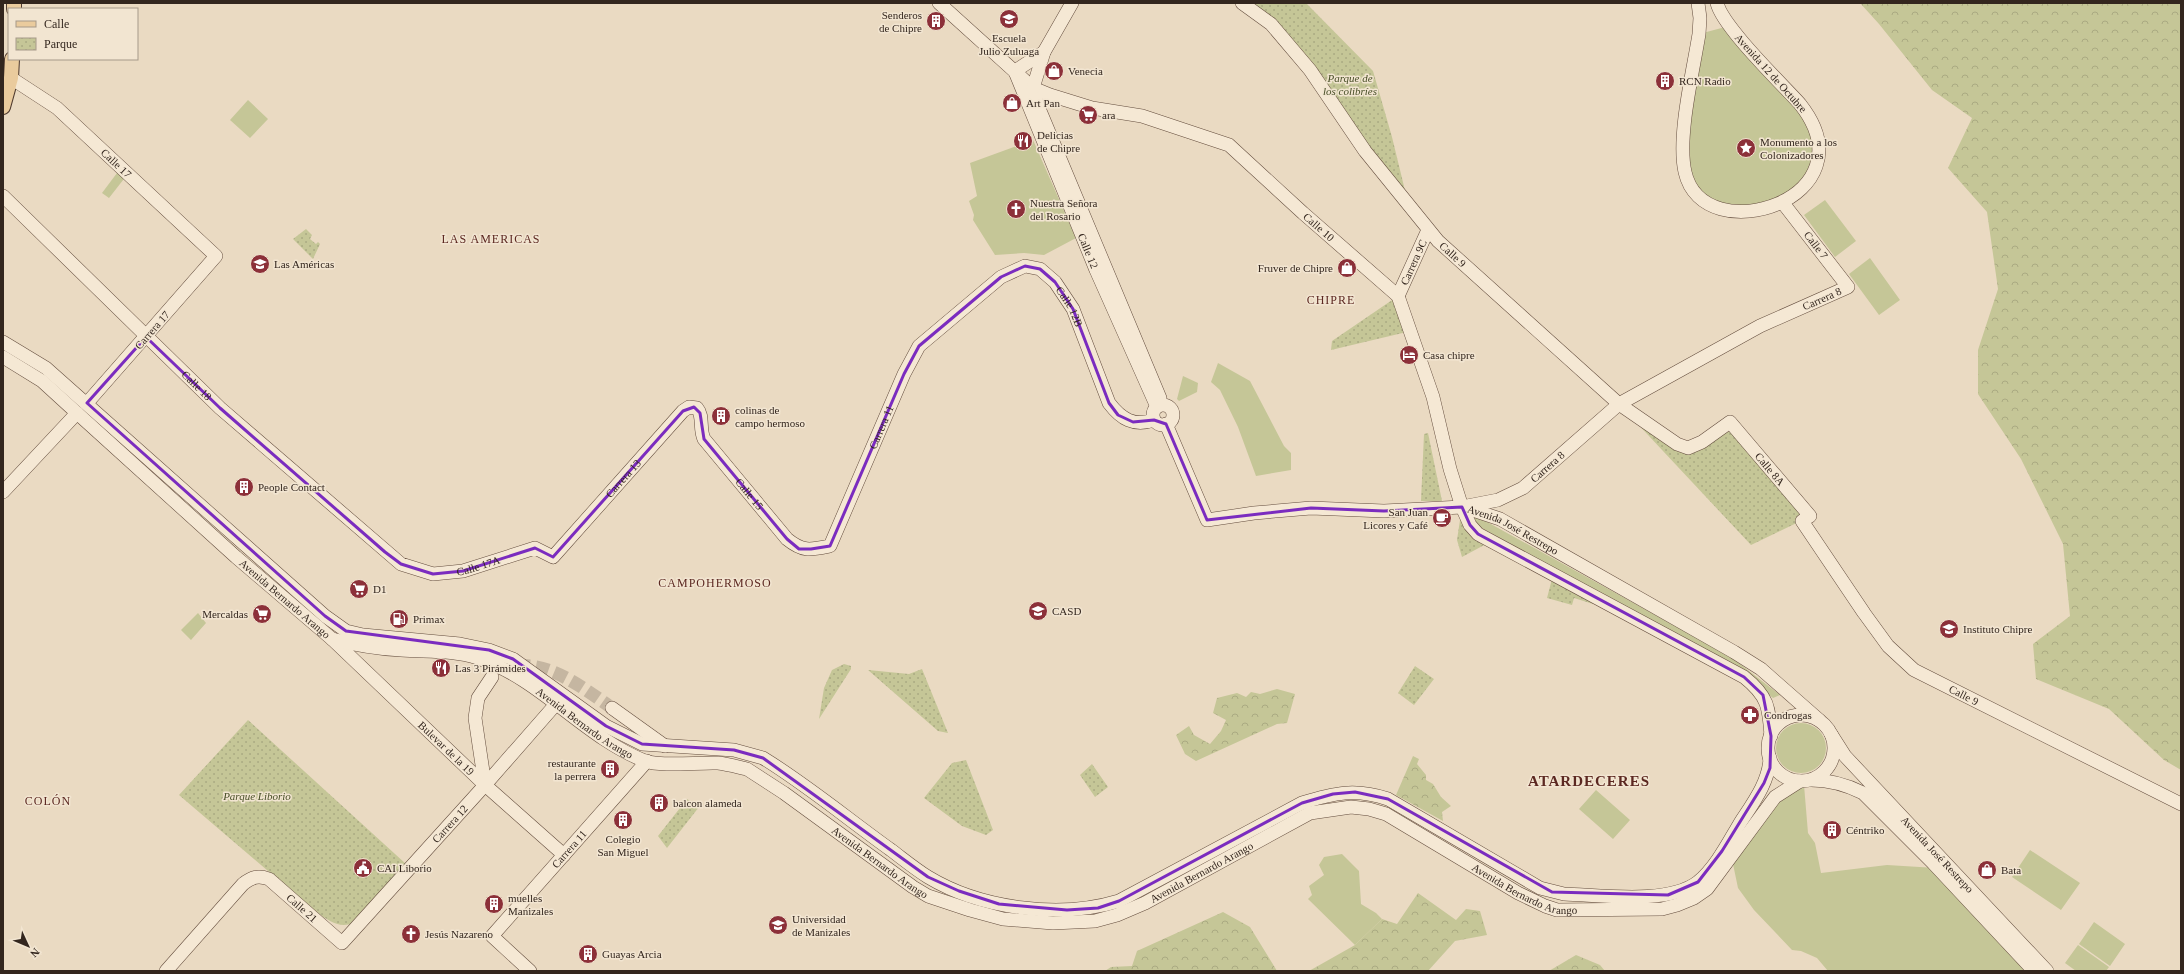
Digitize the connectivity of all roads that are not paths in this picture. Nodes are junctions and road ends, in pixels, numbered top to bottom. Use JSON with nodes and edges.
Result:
{"nodes":[{"id":1,"x":939,"y":3,"type":"edge"},
{"id":2,"x":1072,"y":3,"type":"edge"},
{"id":3,"x":1242,"y":3,"type":"edge"},
{"id":4,"x":1698,"y":3,"type":"edge"},
{"id":5,"x":1717,"y":3,"type":"edge"},
{"id":6,"x":1044,"y":52,"type":"junction"},
{"id":7,"x":12,"y":60,"type":"edge"},
{"id":8,"x":1015,"y":71,"type":"junction"},
{"id":9,"x":11,"y":78,"type":"junction"},
{"id":10,"x":1033,"y":88,"type":"junction"},
{"id":11,"x":3,"y":107,"type":"edge"},
{"id":12,"x":3,"y":196,"type":"edge"},
{"id":13,"x":1783,"y":203,"type":"junction"},
{"id":14,"x":1428,"y":230,"type":"junction"},
{"id":15,"x":216,"y":256,"type":"joint"},
{"id":16,"x":1848,"y":287,"type":"joint"},
{"id":17,"x":1398,"y":296,"type":"junction"},
{"id":18,"x":949,"y":319,"type":"joint"},
{"id":19,"x":146,"y":336,"type":"junction"},
{"id":20,"x":3,"y":342,"type":"edge"},
{"id":21,"x":3,"y":357,"type":"edge"},
{"id":22,"x":87,"y":403,"type":"junction"},
{"id":23,"x":1619,"y":404,"type":"junction"},
{"id":24,"x":696,"y":408,"type":"joint"},
{"id":25,"x":77,"y":413,"type":"junction"},
{"id":26,"x":1160,"y":414,"type":"junction"},
{"id":27,"x":1730,"y":422,"type":"joint"},
{"id":28,"x":3,"y":492,"type":"edge"},
{"id":29,"x":1462,"y":507,"type":"junction"},
{"id":30,"x":1806,"y":519,"type":"joint"},
{"id":31,"x":1207,"y":520,"type":"joint"},
{"id":32,"x":830,"y":546,"type":"joint"},
{"id":33,"x":553,"y":557,"type":"joint"},
{"id":34,"x":401,"y":564,"type":"joint"},
{"id":35,"x":332,"y":640,"type":"junction"},
{"id":36,"x":492,"y":677,"type":"dead end"},
{"id":37,"x":556,"y":704,"type":"junction"},
{"id":38,"x":612,"y":708,"type":"tunnel mouth"},
{"id":39,"x":1819,"y":720,"type":"junction"},
{"id":40,"x":1831,"y":734,"type":"junction"},
{"id":41,"x":1771,"y":736,"type":"junction"},
{"id":42,"x":664,"y":746,"type":"junction"},
{"id":43,"x":1770,"y":758,"type":"junction"},
{"id":44,"x":647,"y":761,"type":"junction"},
{"id":45,"x":1805,"y":780,"type":"junction"},
{"id":46,"x":485,"y":786,"type":"junction"},
{"id":47,"x":2181,"y":804,"type":"edge"},
{"id":48,"x":564,"y":855,"type":"junction"},
{"id":49,"x":359,"y":924,"type":"junction"},
{"id":50,"x":323,"y":926,"type":"junction"},
{"id":51,"x":342,"y":943,"type":"joint"},
{"id":52,"x":166,"y":971,"type":"edge"},
{"id":53,"x":530,"y":971,"type":"edge"},
{"id":54,"x":2034,"y":971,"type":"edge"},
{"id":55,"x":2047,"y":971,"type":"edge"}],
"edges":[{"from":1,"to":8,"type":"main road"},
{"from":2,"to":6,"type":"main road"},
{"from":3,"to":14,"type":"main road","name":"Calle 9"},
{"from":4,"to":13,"type":"main road","name":"Avenida 12 de Octubre"},
{"from":5,"to":13,"type":"main road","name":"Avenida 12 de Octubre"},
{"from":6,"to":8,"type":"main road"},
{"from":6,"to":10,"type":"main road"},
{"from":7,"to":9,"type":"main road"},
{"from":8,"to":10,"type":"main road"},
{"from":8,"to":26,"type":"main road","name":"Calle 12"},
{"from":9,"to":11,"type":"main road"},
{"from":9,"to":15,"type":"main road","name":"Calle 17"},
{"from":10,"to":17,"type":"main road","name":"Calle 10"},
{"from":10,"to":26,"type":"main road","name":"Calle 12"},
{"from":12,"to":19,"type":"main road","name":"Calle 18"},
{"from":13,"to":16,"type":"main road","name":"Calle 7"},
{"from":14,"to":17,"type":"main road","name":"Carrera 9C"},
{"from":14,"to":23,"type":"main road","name":"Calle 9"},
{"from":15,"to":19,"type":"main road","name":"Carrera 17"},
{"from":16,"to":23,"type":"main road","name":"Carrera 8"},
{"from":17,"to":29,"type":"main road","name":"Calle 10"},
{"from":18,"to":26,"type":"main road","name":"Calle 12B"},
{"from":18,"to":32,"type":"main road","name":"Carrera 11"},
{"from":19,"to":22,"type":"main road","name":"Carrera 17"},
{"from":19,"to":34,"type":"main road","name":"Calle 18"},
{"from":20,"to":22,"type":"main road","name":"Avenida Bernardo Arango"},
{"from":21,"to":25,"type":"main road","name":"Avenida Bernardo Arango"},
{"from":22,"to":42,"type":"main road","name":"Avenida Bernardo Arango"},
{"from":23,"to":27,"type":"main road","name":"Calle 9"},
{"from":23,"to":29,"type":"main road","name":"Carrera 8"},
{"from":24,"to":32,"type":"main road","name":"Calle 15"},
{"from":24,"to":33,"type":"main road","name":"Carrera 13"},
{"from":25,"to":28,"type":"main road"},
{"from":25,"to":35,"type":"main road","name":"Avenida Bernardo Arango"},
{"from":26,"to":31,"type":"main road","name":"Calle 12"},
{"from":27,"to":30,"type":"main road","name":"Calle 8A"},
{"from":29,"to":31,"type":"main road","name":"Carrera 8"},
{"from":29,"to":39,"type":"main road","name":"Avenida José Restrepo"},
{"from":29,"to":41,"type":"main road","name":"Avenida José Restrepo"},
{"from":30,"to":47,"type":"main road","name":"Calle 9"},
{"from":33,"to":34,"type":"main road","name":"Calle 17A"},
{"from":35,"to":37,"type":"main road","name":"Avenida Bernardo Arango"},
{"from":35,"to":46,"type":"main road","name":"Bulevar de la 19"},
{"from":36,"to":46,"type":"main road"},
{"from":37,"to":44,"type":"main road","name":"Avenida Bernardo Arango"},
{"from":37,"to":46,"type":"main road","name":"Carrera 12"},
{"from":38,"to":42,"type":"main road"},
{"from":39,"to":40,"type":"main road"},
{"from":39,"to":41,"type":"main road"},
{"from":40,"to":45,"type":"main road"},
{"from":40,"to":55,"type":"main road","name":"Avenida José Restrepo"},
{"from":41,"to":43,"type":"main road"},
{"from":42,"to":43,"type":"main road","name":"Avenida Bernardo Arango"},
{"from":43,"to":45,"type":"main road"},
{"from":44,"to":45,"type":"main road","name":"Avenida Bernardo Arango"},
{"from":44,"to":48,"type":"main road","name":"Carrera 11"},
{"from":45,"to":54,"type":"main road","name":"Avenida José Restrepo"},
{"from":46,"to":48,"type":"main road","name":"Bulevar de la 19"},
{"from":46,"to":49,"type":"main road","name":"Carrera 12"},
{"from":48,"to":53,"type":"main road","name":"Carrera 11"},
{"from":49,"to":50,"type":"main road"},
{"from":49,"to":51,"type":"main road","name":"Carrera 12"},
{"from":50,"to":51,"type":"main road","name":"Calle 21"},
{"from":50,"to":52,"type":"main road","name":"Calle 21"}]}
